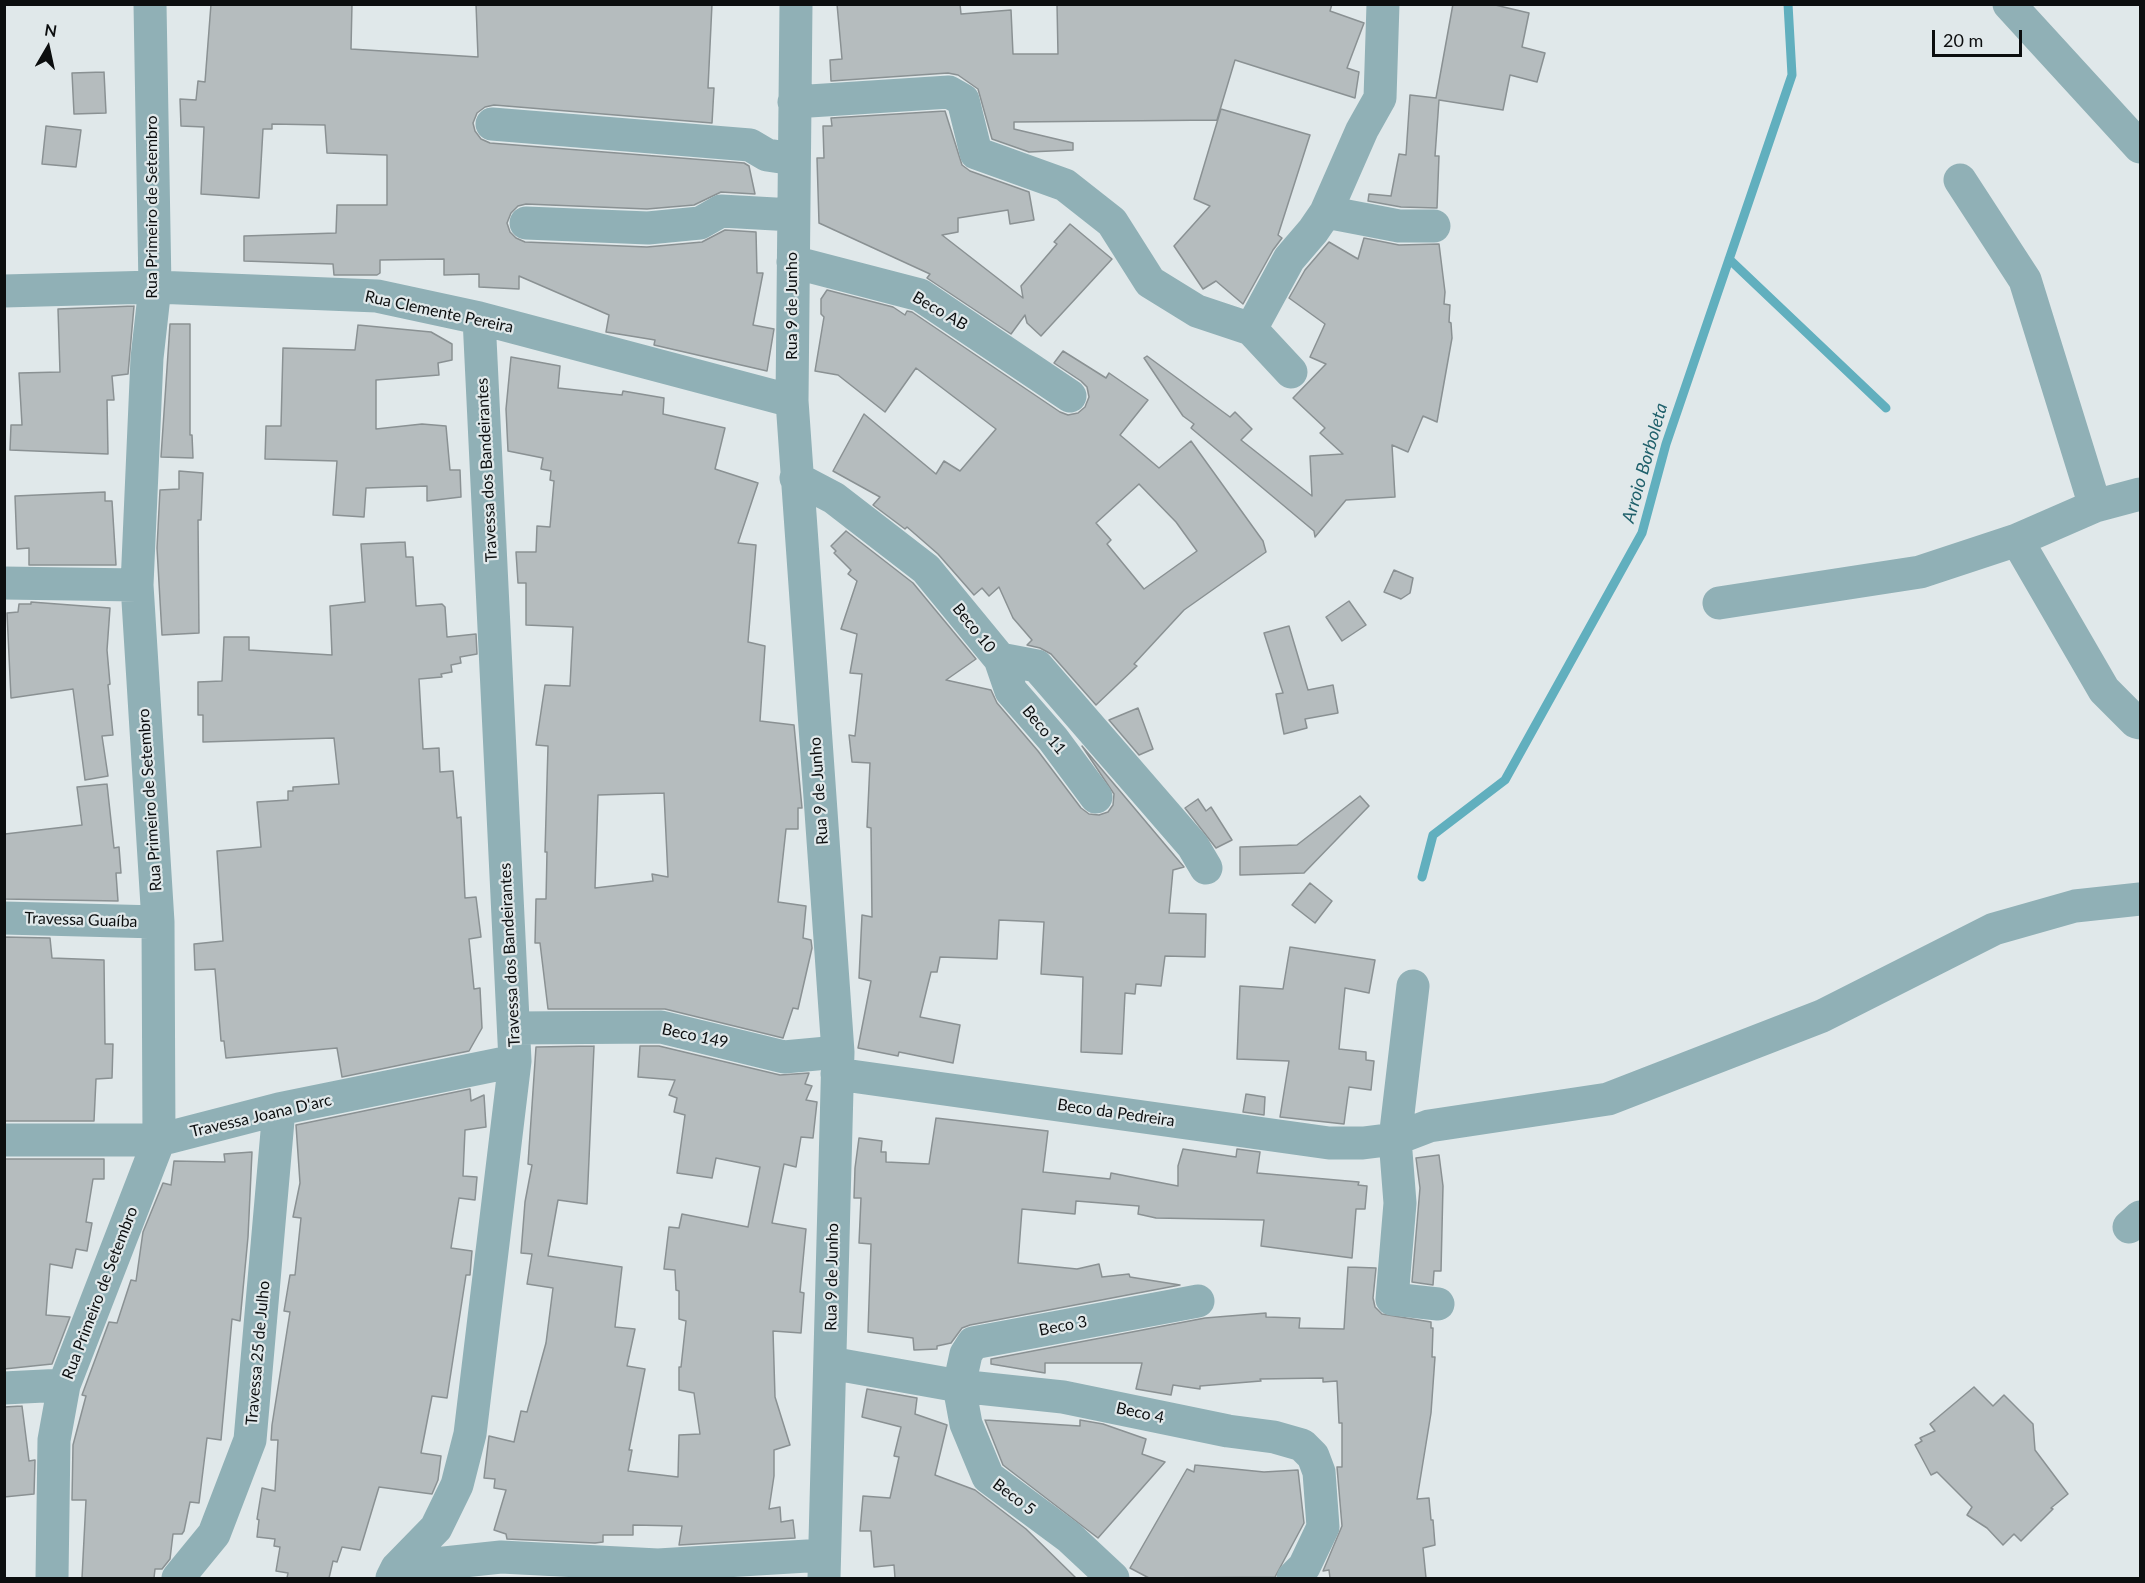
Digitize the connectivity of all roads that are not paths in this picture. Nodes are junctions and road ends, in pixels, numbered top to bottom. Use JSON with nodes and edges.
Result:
{"nodes":[{"id":1,"x":150,"y":4,"type":"edge"},
{"id":2,"x":796,"y":4,"type":"edge"},
{"id":3,"x":1383,"y":4,"type":"edge"},
{"id":4,"x":2008,"y":4,"type":"edge"},
{"id":5,"x":794,"y":102,"type":"junction"},
{"id":6,"x":492,"y":124,"type":"dead end"},
{"id":7,"x":2140,"y":147,"type":"edge"},
{"id":8,"x":794,"y":159,"type":"junction"},
{"id":9,"x":1960,"y":180,"type":"dead end"},
{"id":10,"x":1326,"y":212,"type":"junction"},
{"id":11,"x":793,"y":215,"type":"junction"},
{"id":12,"x":526,"y":223,"type":"dead end"},
{"id":13,"x":1434,"y":226,"type":"dead end"},
{"id":14,"x":793,"y":262,"type":"junction"},
{"id":15,"x":155,"y":287,"type":"junction"},
{"id":16,"x":4,"y":291,"type":"edge"},
{"id":17,"x":479,"y":318,"type":"junction"},
{"id":18,"x":1251,"y":329,"type":"junction"},
{"id":19,"x":1291,"y":372,"type":"dead end"},
{"id":20,"x":1070,"y":396,"type":"dead end"},
{"id":21,"x":792,"y":401,"type":"junction"},
{"id":22,"x":796,"y":478,"type":"junction"},
{"id":23,"x":2140,"y":494,"type":"edge"},
{"id":24,"x":2095,"y":506,"type":"junction"},
{"id":25,"x":2017,"y":540,"type":"junction"},
{"id":26,"x":4,"y":584,"type":"edge"},
{"id":27,"x":137,"y":585,"type":"junction"},
{"id":28,"x":1719,"y":603,"type":"dead end"},
{"id":29,"x":1000,"y":659,"type":"junction"},
{"id":30,"x":2140,"y":723,"type":"edge"},
{"id":31,"x":1096,"y":797,"type":"dead end"},
{"id":32,"x":1206,"y":868,"type":"dead end"},
{"id":33,"x":2140,"y":898,"type":"edge"},
{"id":34,"x":4,"y":918,"type":"edge"},
{"id":35,"x":158,"y":922,"type":"junction"},
{"id":36,"x":1413,"y":986,"type":"dead end"},
{"id":37,"x":514,"y":1028,"type":"junction"},
{"id":38,"x":515,"y":1061,"type":"junction"},
{"id":39,"x":837,"y":1063,"type":"junction"},
{"id":40,"x":279,"y":1109,"type":"junction"},
{"id":41,"x":1395,"y":1139,"type":"junction"},
{"id":42,"x":4,"y":1140,"type":"edge"},
{"id":43,"x":159,"y":1140,"type":"junction"},
{"id":44,"x":1198,"y":1301,"type":"dead end"},
{"id":45,"x":1438,"y":1304,"type":"dead end"},
{"id":46,"x":830,"y":1363,"type":"junction"},
{"id":47,"x":64,"y":1385,"type":"junction"},
{"id":48,"x":959,"y":1386,"type":"junction"},
{"id":49,"x":4,"y":1388,"type":"edge"},
{"id":50,"x":824,"y":1567,"type":"edge"},
{"id":51,"x":395,"y":1573,"type":"edge"},
{"id":52,"x":52,"y":1578,"type":"edge"},
{"id":53,"x":178,"y":1578,"type":"edge"},
{"id":54,"x":1113,"y":1578,"type":"edge"},
{"id":55,"x":1293,"y":1578,"type":"edge"}],
"edges":[{"from":1,"to":15,"type":"street","name":"Rua Primeiro de Setembro"},
{"from":2,"to":5,"type":"street","name":"Rua 9 de Junho"},
{"from":3,"to":10,"type":"street"},
{"from":4,"to":7,"type":"street"},
{"from":5,"to":8,"type":"street","name":"Rua 9 de Junho"},
{"from":5,"to":18,"type":"street"},
{"from":6,"to":8,"type":"street"},
{"from":8,"to":11,"type":"street","name":"Rua 9 de Junho"},
{"from":9,"to":24,"type":"street"},
{"from":10,"to":13,"type":"street"},
{"from":10,"to":18,"type":"street"},
{"from":11,"to":12,"type":"street"},
{"from":11,"to":14,"type":"street","name":"Rua 9 de Junho"},
{"from":14,"to":20,"type":"street","name":"Beco AB"},
{"from":14,"to":21,"type":"street","name":"Rua 9 de Junho"},
{"from":15,"to":16,"type":"street","name":"Rua Clemente Pereira"},
{"from":15,"to":17,"type":"street","name":"Rua Clemente Pereira"},
{"from":15,"to":27,"type":"street","name":"Rua Primeiro de Setembro"},
{"from":17,"to":21,"type":"street","name":"Rua Clemente Pereira"},
{"from":17,"to":37,"type":"street","name":"Travessa dos Bandeirantes"},
{"from":18,"to":19,"type":"street"},
{"from":21,"to":22,"type":"street","name":"Rua 9 de Junho"},
{"from":22,"to":29,"type":"street","name":"Beco 10"},
{"from":22,"to":39,"type":"street","name":"Rua 9 de Junho"},
{"from":23,"to":24,"type":"street"},
{"from":24,"to":25,"type":"street"},
{"from":25,"to":28,"type":"street"},
{"from":25,"to":30,"type":"street"},
{"from":26,"to":27,"type":"street"},
{"from":27,"to":35,"type":"street","name":"Rua Primeiro de Setembro"},
{"from":29,"to":31,"type":"street","name":"Beco 11"},
{"from":29,"to":32,"type":"street","name":"Beco 10"},
{"from":33,"to":41,"type":"street","name":"Beco da Pedreira"},
{"from":34,"to":35,"type":"street","name":"Travessa Guaíba"},
{"from":35,"to":43,"type":"street","name":"Rua Primeiro de Setembro"},
{"from":36,"to":41,"type":"street"},
{"from":37,"to":38,"type":"street","name":"Travessa dos Bandeirantes"},
{"from":37,"to":39,"type":"street","name":"Beco 149"},
{"from":38,"to":40,"type":"street","name":"Travessa Joana D'arc"},
{"from":38,"to":51,"type":"street","name":"Travessa dos Bandeirantes"},
{"from":39,"to":41,"type":"street","name":"Beco da Pedreira"},
{"from":39,"to":46,"type":"street","name":"Rua 9 de Junho"},
{"from":40,"to":43,"type":"street","name":"Travessa Joana D'arc"},
{"from":40,"to":53,"type":"street","name":"Travessa 25 de Julho"},
{"from":41,"to":45,"type":"street"},
{"from":42,"to":43,"type":"street","name":"Travessa Joana D'arc"},
{"from":43,"to":47,"type":"street","name":"Rua Primeiro de Setembro"},
{"from":44,"to":48,"type":"street","name":"Beco 3"},
{"from":46,"to":48,"type":"street","name":"Beco 4"},
{"from":46,"to":50,"type":"street","name":"Rua 9 de Junho"},
{"from":47,"to":49,"type":"street"},
{"from":47,"to":52,"type":"street","name":"Rua Primeiro de Setembro"},
{"from":48,"to":54,"type":"street","name":"Beco 5"},
{"from":48,"to":55,"type":"street","name":"Beco 4"},
{"from":50,"to":51,"type":"street"}]}
